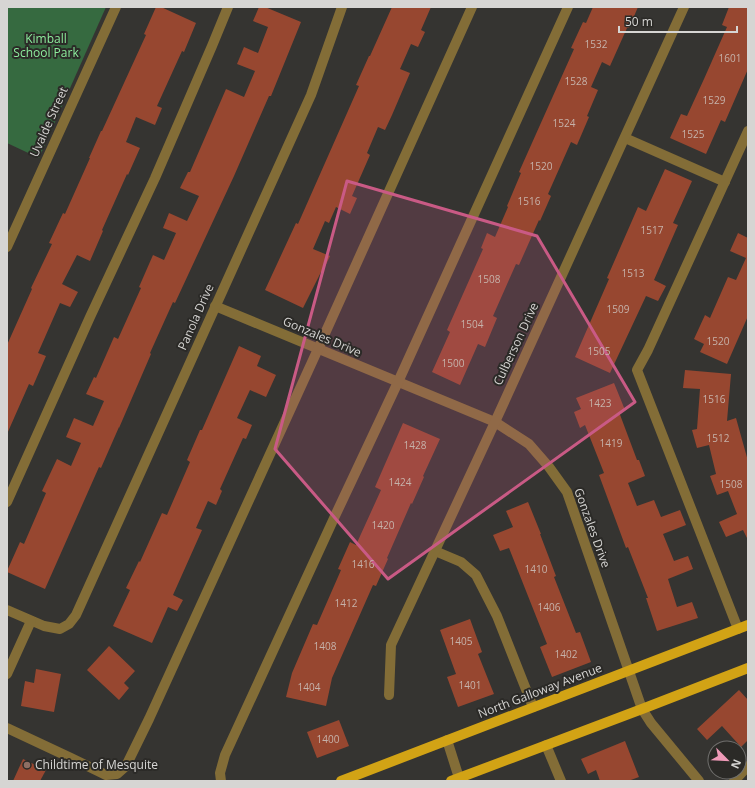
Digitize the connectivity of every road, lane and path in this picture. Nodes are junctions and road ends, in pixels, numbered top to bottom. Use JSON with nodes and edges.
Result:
{"nodes":[{"id":1,"x":116,"y":7,"type":"edge"},
{"id":2,"x":228,"y":7,"type":"edge"},
{"id":3,"x":342,"y":7,"type":"edge"},
{"id":4,"x":472,"y":7,"type":"edge"},
{"id":5,"x":568,"y":7,"type":"edge"},
{"id":6,"x":684,"y":7,"type":"edge"},
{"id":7,"x":748,"y":131,"type":"edge"},
{"id":8,"x":625,"y":138,"type":"junction"},
{"id":9,"x":725,"y":182,"type":"junction"},
{"id":10,"x":7,"y":247,"type":"edge"},
{"id":11,"x":215,"y":306,"type":"junction"},
{"id":12,"x":318,"y":349,"type":"junction"},
{"id":13,"x":398,"y":382,"type":"junction"},
{"id":14,"x":495,"y":422,"type":"junction"},
{"id":15,"x":7,"y":502,"type":"edge"},
{"id":16,"x":435,"y":551,"type":"junction"},
{"id":17,"x":7,"y":610,"type":"edge"},
{"id":18,"x":31,"y":621,"type":"junction"},
{"id":19,"x":743,"y":627,"type":"edge"},
{"id":20,"x":748,"y":668,"type":"edge"},
{"id":21,"x":628,"y":671,"type":"junction"},
{"id":22,"x":7,"y":674,"type":"edge"},
{"id":23,"x":388,"y":694,"type":"dead end"},
{"id":24,"x":533,"y":707,"type":"junction"},
{"id":25,"x":642,"y":709,"type":"junction"},
{"id":26,"x":7,"y":728,"type":"edge"},
{"id":27,"x":447,"y":740,"type":"junction"},
{"id":28,"x":546,"y":745,"type":"junction"},
{"id":29,"x":748,"y":766,"type":"edge"},
{"id":30,"x":457,"y":780,"type":"edge"},
{"id":31,"x":221,"y":781,"type":"edge"},
{"id":32,"x":341,"y":781,"type":"edge"},
{"id":33,"x":561,"y":781,"type":"edge"},
{"id":34,"x":699,"y":781,"type":"edge"},
{"id":35,"x":734,"y":781,"type":"edge"}],
"edges":[{"from":1,"to":10,"type":"street","name":"Uvalde Street"},
{"from":2,"to":15,"type":"street"},
{"from":3,"to":11,"type":"street","name":"Panola Drive"},
{"from":4,"to":12,"type":"street"},
{"from":5,"to":13,"type":"street"},
{"from":6,"to":8,"type":"street","name":"Culberson Drive"},
{"from":7,"to":9,"type":"street"},
{"from":8,"to":9,"type":"street"},
{"from":8,"to":14,"type":"street","name":"Culberson Drive"},
{"from":9,"to":19,"type":"street"},
{"from":11,"to":12,"type":"street","name":"Gonzales Drive"},
{"from":11,"to":18,"type":"street","name":"Panola Drive"},
{"from":12,"to":13,"type":"street","name":"Gonzales Drive"},
{"from":12,"to":26,"type":"street"},
{"from":13,"to":14,"type":"street","name":"Gonzales Drive"},
{"from":13,"to":31,"type":"street"},
{"from":14,"to":16,"type":"street","name":"Culberson Drive"},
{"from":14,"to":21,"type":"street","name":"Gonzales Drive"},
{"from":16,"to":23,"type":"street","name":"Culberson Drive"},
{"from":16,"to":24,"type":"street"},
{"from":17,"to":18,"type":"street"},
{"from":18,"to":22,"type":"street"},
{"from":19,"to":21,"type":"main road","name":"North Galloway Avenue"},
{"from":20,"to":25,"type":"main road"},
{"from":21,"to":24,"type":"main road","name":"North Galloway Avenue"},
{"from":21,"to":25,"type":"street","name":"Gonzales Drive"},
{"from":24,"to":27,"type":"main road","name":"North Galloway Avenue"},
{"from":25,"to":28,"type":"main road"},
{"from":25,"to":34,"type":"street","name":"Gonzales Drive"},
{"from":27,"to":30,"type":"street"},
{"from":27,"to":32,"type":"main road","name":"North Galloway Avenue"},
{"from":28,"to":30,"type":"main road"},
{"from":28,"to":33,"type":"street"},
{"from":29,"to":35,"type":"street"}]}
